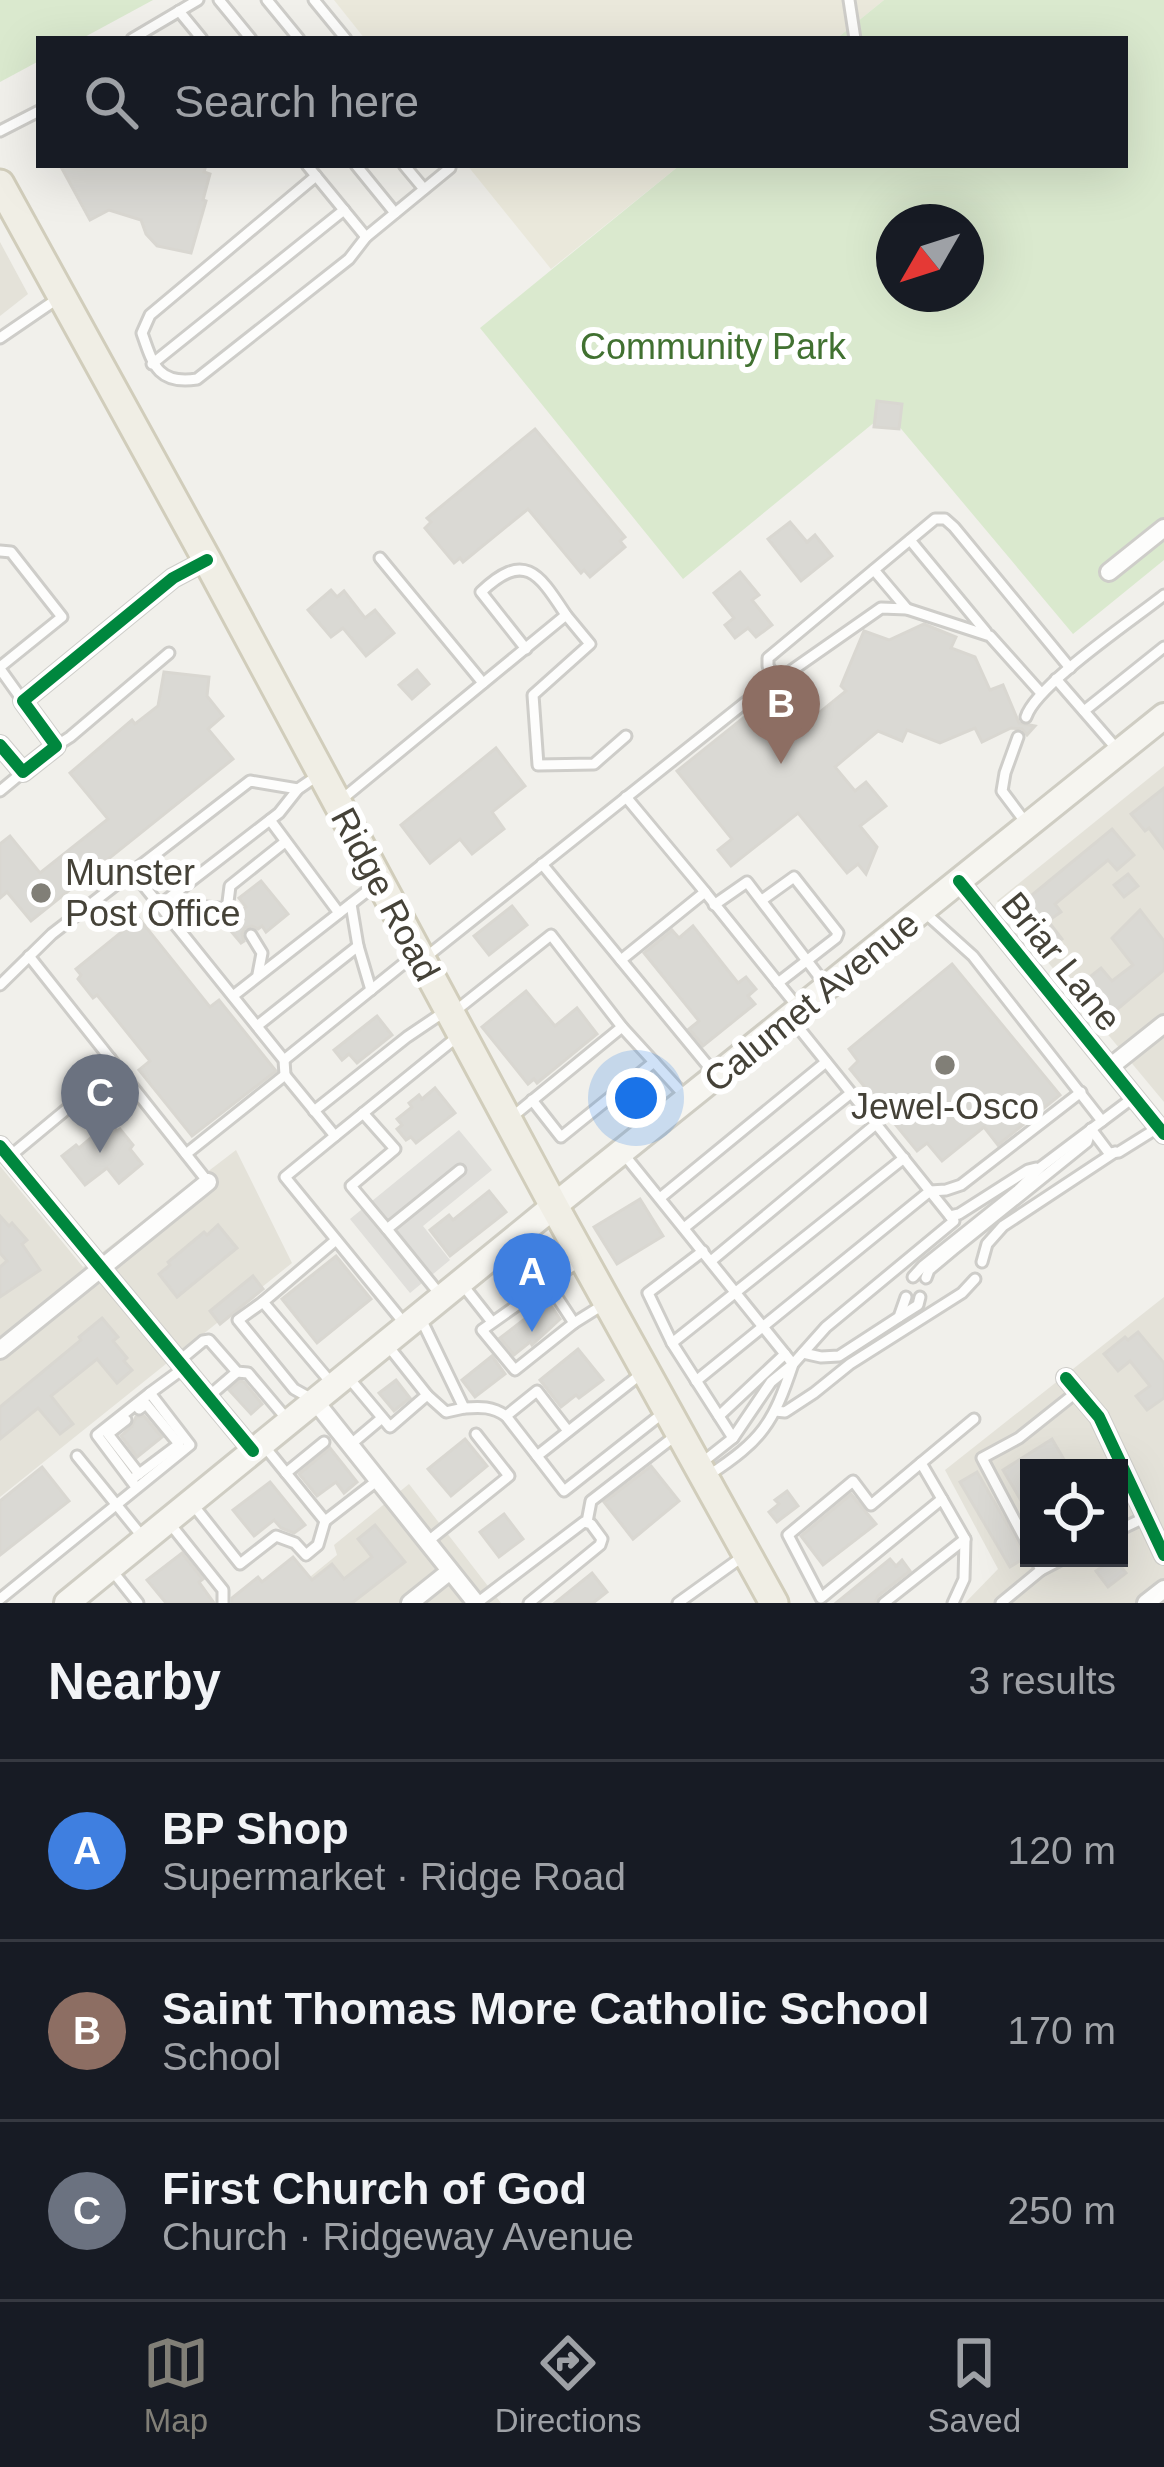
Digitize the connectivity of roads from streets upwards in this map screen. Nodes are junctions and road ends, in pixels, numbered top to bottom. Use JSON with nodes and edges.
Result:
{"nodes":[{"id":1,"x":0,"y":184,"type":"edge"},
{"id":2,"x":1164,"y":528,"type":"edge"},
{"id":3,"x":207,"y":560,"type":"junction"},
{"id":4,"x":1109,"y":572,"type":"dead end"},
{"id":5,"x":1164,"y":716,"type":"edge"},
{"id":6,"x":0,"y":746,"type":"edge"},
{"id":7,"x":959,"y":881,"type":"junction"},
{"id":8,"x":1164,"y":1024,"type":"edge"},
{"id":9,"x":1110,"y":1067,"type":"junction"},
{"id":10,"x":1161,"y":1130,"type":"edge"},
{"id":11,"x":4,"y":1152,"type":"edge"},
{"id":12,"x":208,"y":1182,"type":"road end"},
{"id":13,"x":554,"y":1206,"type":"junction"},
{"id":14,"x":102,"y":1268,"type":"junction"},
{"id":15,"x":0,"y":1350,"type":"edge"},
{"id":16,"x":1072,"y":1384,"type":"road end"},
{"id":17,"x":332,"y":1387,"type":"junction"},
{"id":18,"x":258,"y":1448,"type":"junction"},
{"id":19,"x":1164,"y":1555,"type":"edge"},
{"id":20,"x":450,"y":1571,"type":"junction"},
{"id":21,"x":1164,"y":1589,"type":"edge"},
{"id":22,"x":67,"y":1603,"type":"edge"},
{"id":23,"x":410,"y":1603,"type":"edge"},
{"id":24,"x":476,"y":1603,"type":"edge"},
{"id":25,"x":774,"y":1603,"type":"edge"},
{"id":26,"x":1146,"y":1603,"type":"edge"}],
"edges":[{"from":1,"to":3,"type":"main road","name":"Ridge Road"},
{"from":2,"to":4,"type":"street"},
{"from":3,"to":6,"type":"street"},
{"from":3,"to":13,"type":"main road","name":"Ridge Road"},
{"from":5,"to":7,"type":"main road","name":"Calumet Avenue"},
{"from":7,"to":9,"type":"street","name":"Briar Lane"},
{"from":7,"to":13,"type":"main road","name":"Calumet Avenue"},
{"from":8,"to":9,"type":"street"},
{"from":9,"to":10,"type":"street","name":"Briar Lane"},
{"from":11,"to":14,"type":"street"},
{"from":12,"to":14,"type":"street"},
{"from":13,"to":17,"type":"main road","name":"Calumet Avenue"},
{"from":13,"to":25,"type":"main road","name":"Ridge Road"},
{"from":14,"to":15,"type":"street"},
{"from":14,"to":18,"type":"street"},
{"from":16,"to":19,"type":"street"},
{"from":17,"to":18,"type":"main road","name":"Calumet Avenue"},
{"from":17,"to":20,"type":"street"},
{"from":18,"to":22,"type":"main road","name":"Calumet Avenue"},
{"from":20,"to":23,"type":"street"},
{"from":20,"to":24,"type":"street"},
{"from":21,"to":26,"type":"street"}]}
